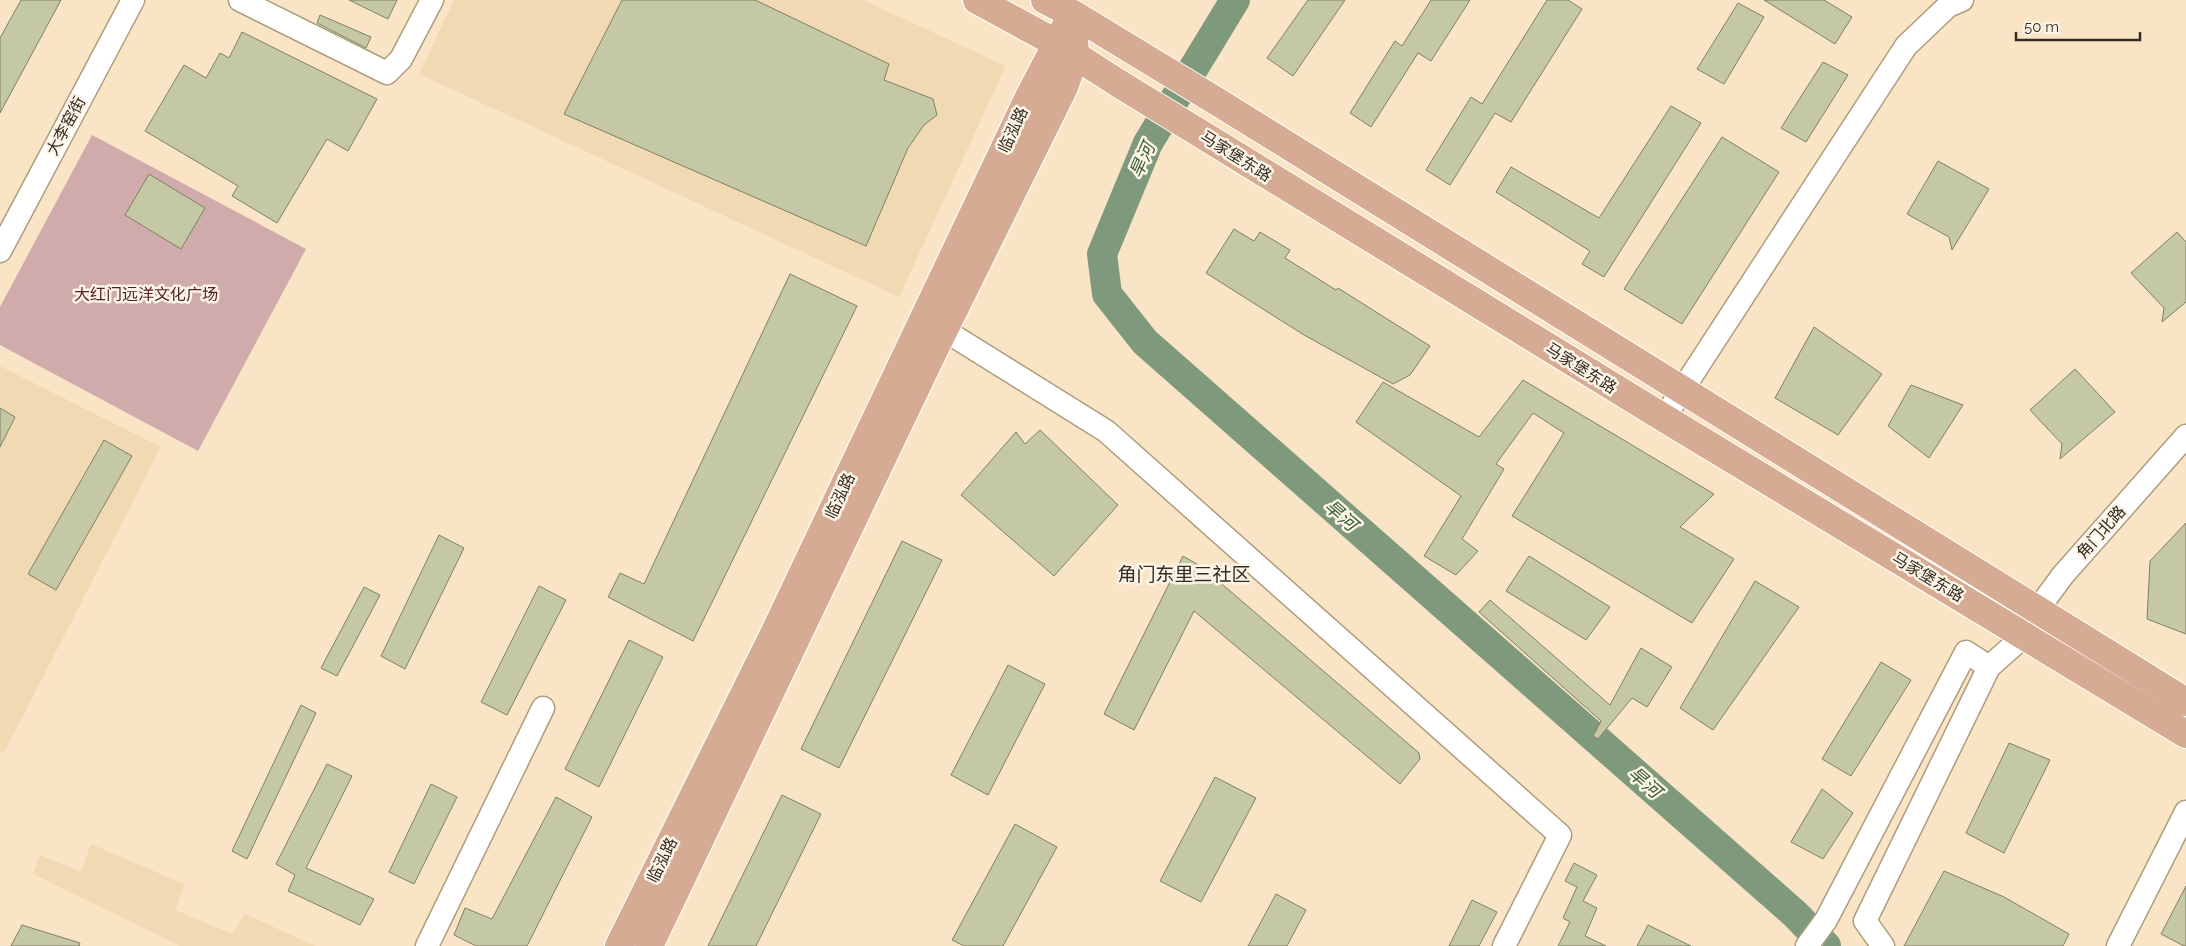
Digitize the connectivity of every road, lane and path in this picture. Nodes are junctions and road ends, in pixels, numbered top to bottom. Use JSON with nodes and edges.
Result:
{"nodes":[{"id":1,"x":120,"y":0,"type":"edge"},
{"id":2,"x":133,"y":0,"type":"edge"},
{"id":3,"x":240,"y":0,"type":"edge"},
{"id":4,"x":432,"y":0,"type":"edge"},
{"id":5,"x":977,"y":0,"type":"edge"},
{"id":6,"x":1045,"y":0,"type":"edge"},
{"id":7,"x":1962,"y":0,"type":"edge"},
{"id":8,"x":1078,"y":7,"type":"edge"},
{"id":9,"x":1066,"y":50,"type":"junction"},
{"id":10,"x":0,"y":226,"type":"edge"},
{"id":11,"x":0,"y":251,"type":"edge"},
{"id":12,"x":944,"y":330,"type":"junction"},
{"id":13,"x":1682,"y":391,"type":"junction"},
{"id":14,"x":1664,"y":418,"type":"junction"},
{"id":15,"x":2186,"y":436,"type":"edge"},
{"id":16,"x":2038,"y":609,"type":"junction"},
{"id":17,"x":2024,"y":636,"type":"junction"},
{"id":18,"x":1989,"y":667,"type":"junction"},
{"id":19,"x":2186,"y":702,"type":"edge"},
{"id":20,"x":543,"y":708,"type":"dead end"},
{"id":21,"x":2186,"y":734,"type":"edge"},
{"id":22,"x":2186,"y":812,"type":"edge"},
{"id":23,"x":427,"y":946,"type":"edge"},
{"id":24,"x":619,"y":946,"type":"edge"},
{"id":25,"x":649,"y":946,"type":"edge"},
{"id":26,"x":1504,"y":946,"type":"edge"},
{"id":27,"x":1807,"y":946,"type":"edge"},
{"id":28,"x":1883,"y":946,"type":"edge"},
{"id":29,"x":2118,"y":946,"type":"edge"}],
"edges":[{"from":1,"to":10,"type":"street","name":"大李窑街"},
{"from":2,"to":11,"type":"street","name":"大李窑街"},
{"from":3,"to":4,"type":"street"},
{"from":5,"to":9,"type":"main road","name":"马家堡东路"},
{"from":6,"to":8,"type":"main road","name":"马家堡东路"},
{"from":7,"to":13,"type":"street"},
{"from":8,"to":9,"type":"main road"},
{"from":8,"to":13,"type":"main road","name":"马家堡东路"},
{"from":9,"to":12,"type":"main road","name":"临泓路"},
{"from":9,"to":14,"type":"main road","name":"马家堡东路"},
{"from":9,"to":24,"type":"main road","name":"临泓路"},
{"from":12,"to":25,"type":"main road","name":"临泓路"},
{"from":12,"to":26,"type":"street"},
{"from":13,"to":14,"type":"street"},
{"from":13,"to":16,"type":"main road","name":"马家堡东路"},
{"from":14,"to":17,"type":"main road","name":"马家堡东路"},
{"from":15,"to":16,"type":"street","name":"角门北路"},
{"from":16,"to":17,"type":"street","name":"角门北路"},
{"from":16,"to":19,"type":"main road","name":"马家堡东路"},
{"from":17,"to":18,"type":"street"},
{"from":17,"to":21,"type":"main road","name":"马家堡东路"},
{"from":18,"to":27,"type":"street"},
{"from":18,"to":28,"type":"street"},
{"from":20,"to":23,"type":"street"},
{"from":22,"to":29,"type":"street"}]}
